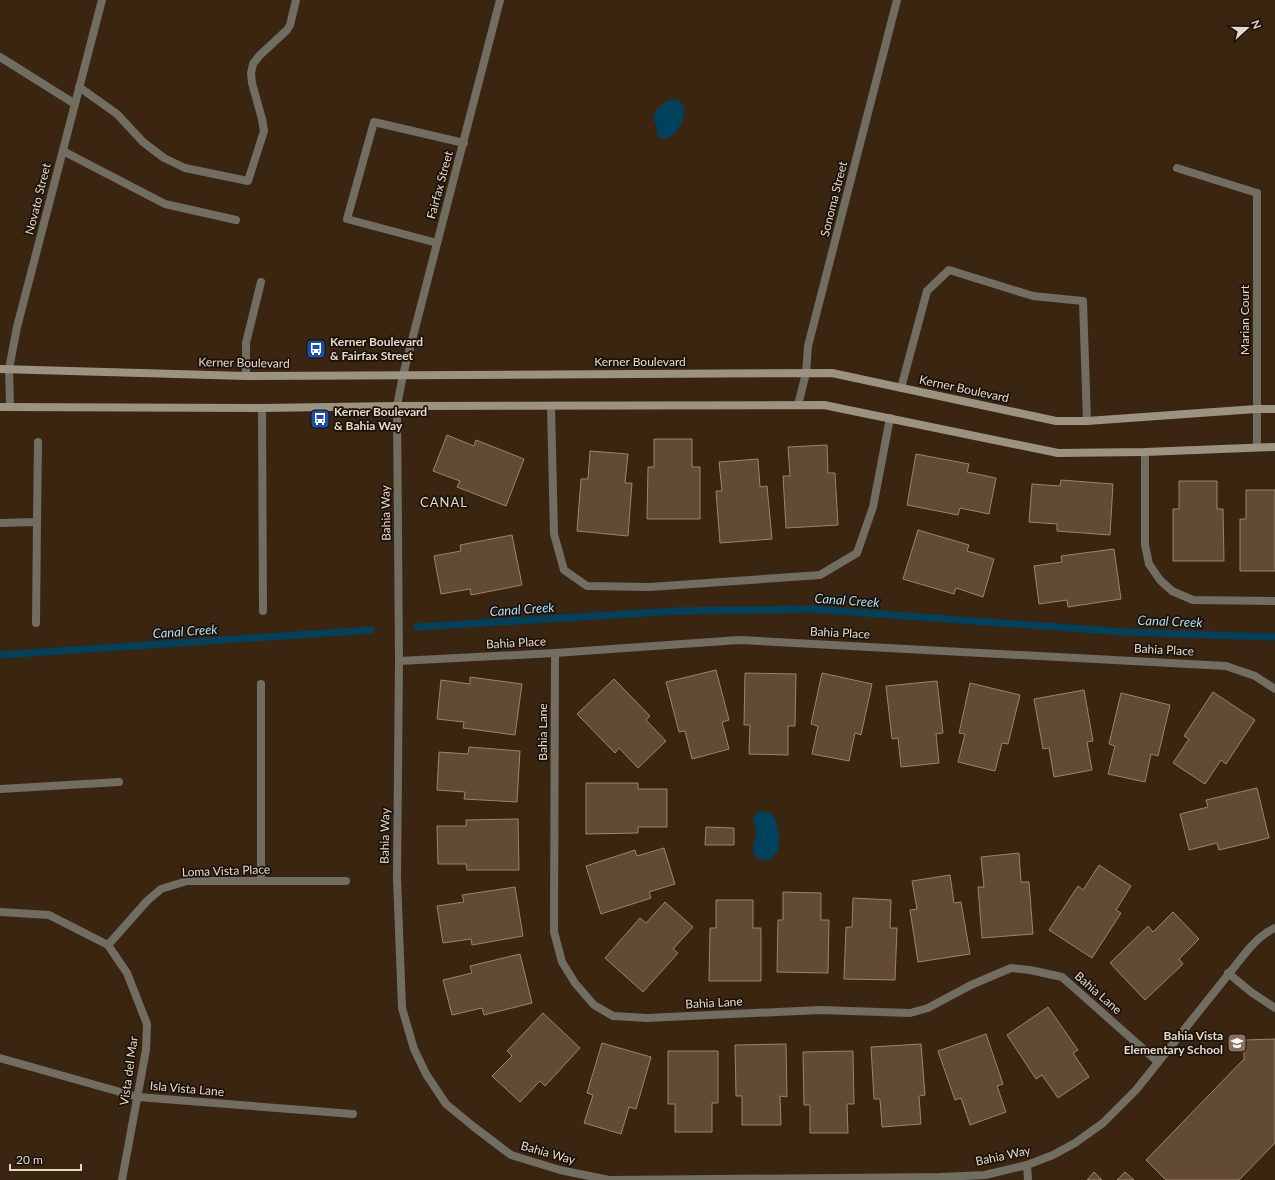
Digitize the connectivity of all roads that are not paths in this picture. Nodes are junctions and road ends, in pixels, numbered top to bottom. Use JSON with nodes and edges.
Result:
{"nodes":[{"id":1,"x":102,"y":0,"type":"edge"},
{"id":2,"x":296,"y":0,"type":"edge"},
{"id":3,"x":500,"y":0,"type":"edge"},
{"id":4,"x":898,"y":0,"type":"edge"},
{"id":5,"x":0,"y":57,"type":"edge"},
{"id":6,"x":79,"y":87,"type":"junction"},
{"id":7,"x":75,"y":104,"type":"junction"},
{"id":8,"x":464,"y":143,"type":"junction"},
{"id":9,"x":62,"y":151,"type":"junction"},
{"id":10,"x":1177,"y":168,"type":"dead end"},
{"id":11,"x":236,"y":220,"type":"dead end"},
{"id":12,"x":438,"y":243,"type":"junction"},
{"id":13,"x":261,"y":282,"type":"dead end"},
{"id":14,"x":0,"y":369,"type":"edge"},
{"id":15,"x":9,"y":369,"type":"junction"},
{"id":16,"x":806,"y":373,"type":"junction"},
{"id":17,"x":403,"y":375,"type":"junction"},
{"id":18,"x":246,"y":376,"type":"junction"},
{"id":19,"x":901,"y":388,"type":"junction"},
{"id":20,"x":798,"y":405,"type":"junction"},
{"id":21,"x":10,"y":406,"type":"junction"},
{"id":22,"x":397,"y":406,"type":"junction"},
{"id":23,"x":551,"y":406,"type":"junction"},
{"id":24,"x":0,"y":407,"type":"edge"},
{"id":25,"x":262,"y":408,"type":"junction"},
{"id":26,"x":1256,"y":409,"type":"junction"},
{"id":27,"x":1275,"y":409,"type":"edge"},
{"id":28,"x":890,"y":418,"type":"junction"},
{"id":29,"x":1087,"y":421,"type":"junction"},
{"id":30,"x":38,"y":442,"type":"dead end"},
{"id":31,"x":1257,"y":447,"type":"junction"},
{"id":32,"x":1275,"y":447,"type":"edge"},
{"id":33,"x":1146,"y":452,"type":"junction"},
{"id":34,"x":37,"y":522,"type":"junction"},
{"id":35,"x":0,"y":523,"type":"edge"},
{"id":36,"x":1275,"y":601,"type":"edge"},
{"id":37,"x":263,"y":610,"type":"dead end"},
{"id":38,"x":36,"y":623,"type":"dead end"},
{"id":39,"x":555,"y":653,"type":"junction"},
{"id":40,"x":399,"y":661,"type":"junction"},
{"id":41,"x":261,"y":684,"type":"dead end"},
{"id":42,"x":1275,"y":689,"type":"edge"},
{"id":43,"x":119,"y":782,"type":"dead end"},
{"id":44,"x":0,"y":789,"type":"edge"},
{"id":45,"x":261,"y":881,"type":"junction"},
{"id":46,"x":346,"y":881,"type":"dead end"},
{"id":47,"x":0,"y":912,"type":"edge"},
{"id":48,"x":1275,"y":928,"type":"edge"},
{"id":49,"x":108,"y":945,"type":"junction"},
{"id":50,"x":1228,"y":973,"type":"junction"},
{"id":51,"x":1275,"y":1008,"type":"edge"},
{"id":52,"x":0,"y":1058,"type":"edge"},
{"id":53,"x":1158,"y":1062,"type":"junction"},
{"id":54,"x":138,"y":1097,"type":"junction"},
{"id":55,"x":353,"y":1114,"type":"dead end"},
{"id":56,"x":1027,"y":1166,"type":"junction"},
{"id":57,"x":940,"y":1179,"type":"edge"},
{"id":58,"x":122,"y":1180,"type":"edge"},
{"id":59,"x":609,"y":1180,"type":"edge"},
{"id":60,"x":612,"y":1180,"type":"edge"},
{"id":61,"x":1028,"y":1180,"type":"edge"}],
"edges":[{"from":1,"to":6,"type":"street","name":"Novato Street"},
{"from":2,"to":6,"type":"street"},
{"from":3,"to":8,"type":"street","name":"Fairfax Street"},
{"from":4,"to":16,"type":"street","name":"Sonoma Street"},
{"from":5,"to":7,"type":"street"},
{"from":6,"to":7,"type":"street","name":"Novato Street"},
{"from":7,"to":9,"type":"street","name":"Novato Street"},
{"from":8,"to":12,"type":"street","name":"Fairfax Street"},
{"from":8,"to":12,"type":"street"},
{"from":9,"to":11,"type":"street"},
{"from":9,"to":15,"type":"street","name":"Novato Street"},
{"from":10,"to":26,"type":"street","name":"Marian Court"},
{"from":12,"to":17,"type":"street","name":"Fairfax Street"},
{"from":13,"to":18,"type":"street"},
{"from":14,"to":15,"type":"street","name":"Kerner Boulevard"},
{"from":15,"to":18,"type":"street","name":"Kerner Boulevard"},
{"from":15,"to":21,"type":"street","name":"Novato Street"},
{"from":16,"to":17,"type":"street","name":"Kerner Boulevard"},
{"from":16,"to":19,"type":"street","name":"Kerner Boulevard"},
{"from":16,"to":20,"type":"street","name":"Sonoma Street"},
{"from":17,"to":18,"type":"street","name":"Kerner Boulevard"},
{"from":17,"to":22,"type":"street","name":"Bahia Way"},
{"from":19,"to":29,"type":"street","name":"Kerner Boulevard"},
{"from":19,"to":29,"type":"street"},
{"from":20,"to":23,"type":"street"},
{"from":20,"to":28,"type":"street"},
{"from":21,"to":24,"type":"street"},
{"from":21,"to":25,"type":"street"},
{"from":22,"to":23,"type":"street"},
{"from":22,"to":25,"type":"street"},
{"from":22,"to":40,"type":"street","name":"Bahia Way"},
{"from":23,"to":28,"type":"street"},
{"from":25,"to":37,"type":"street"},
{"from":26,"to":27,"type":"street","name":"Kerner Boulevard"},
{"from":26,"to":29,"type":"street","name":"Kerner Boulevard"},
{"from":26,"to":31,"type":"street","name":"Marian Court"},
{"from":28,"to":33,"type":"street"},
{"from":30,"to":34,"type":"street"},
{"from":31,"to":32,"type":"street"},
{"from":31,"to":33,"type":"street"},
{"from":33,"to":36,"type":"street"},
{"from":34,"to":35,"type":"street"},
{"from":34,"to":38,"type":"street"},
{"from":39,"to":40,"type":"street","name":"Bahia Place"},
{"from":39,"to":42,"type":"street","name":"Bahia Place"},
{"from":39,"to":53,"type":"street","name":"Bahia Lane"},
{"from":40,"to":59,"type":"street","name":"Bahia Way"},
{"from":41,"to":45,"type":"street"},
{"from":43,"to":44,"type":"street"},
{"from":45,"to":46,"type":"street","name":"Loma Vista Place"},
{"from":45,"to":49,"type":"street","name":"Loma Vista Place"},
{"from":47,"to":49,"type":"street","name":"Vista del Mar"},
{"from":48,"to":50,"type":"street","name":"Bahia Way"},
{"from":49,"to":54,"type":"street","name":"Vista del Mar"},
{"from":50,"to":51,"type":"street"},
{"from":50,"to":53,"type":"street","name":"Bahia Way"},
{"from":52,"to":54,"type":"street","name":"Isla Vista Lane"},
{"from":53,"to":56,"type":"street","name":"Bahia Way"},
{"from":54,"to":55,"type":"street","name":"Isla Vista Lane"},
{"from":54,"to":58,"type":"street","name":"Vista del Mar"},
{"from":56,"to":57,"type":"street","name":"Bahia Way"},
{"from":56,"to":61,"type":"street"},
{"from":57,"to":60,"type":"street","name":"Bahia Way"}]}
